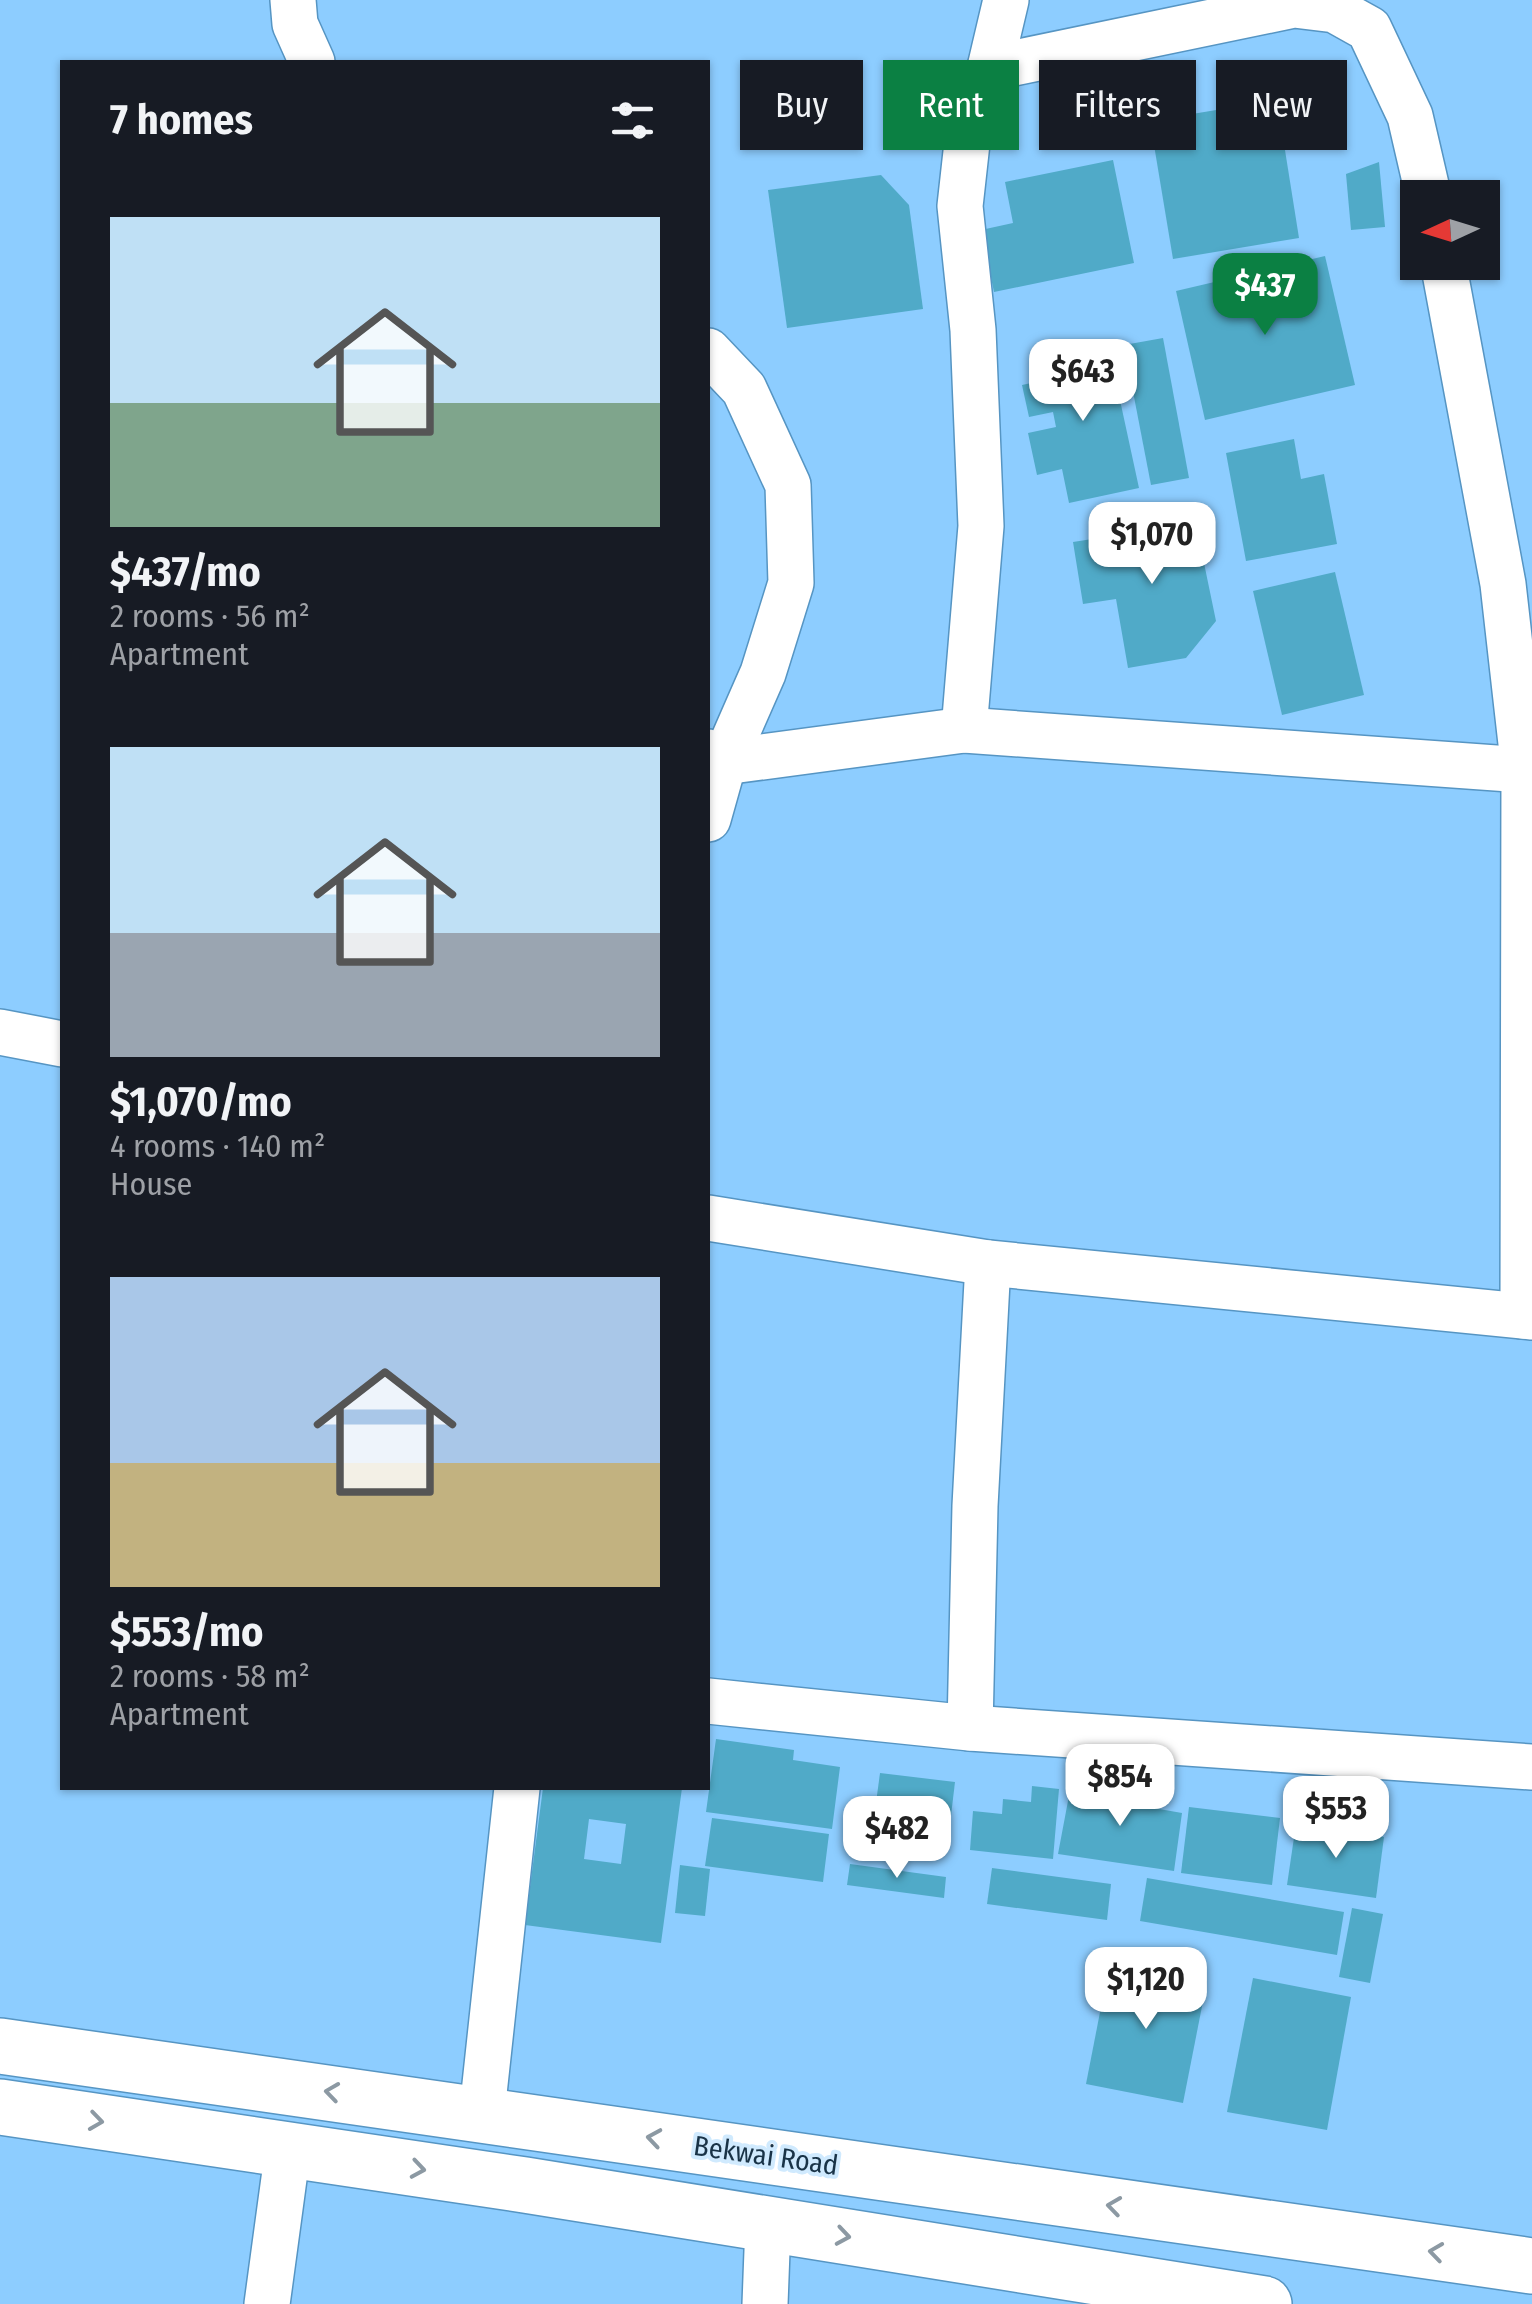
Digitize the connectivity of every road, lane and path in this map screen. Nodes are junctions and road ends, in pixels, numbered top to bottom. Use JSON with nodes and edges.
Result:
{"nodes":[{"id":1,"x":293,"y":0,"type":"edge"},
{"id":2,"x":1006,"y":0,"type":"edge"},
{"id":3,"x":311,"y":60,"type":"edge"},
{"id":4,"x":992,"y":60,"type":"edge"},
{"id":5,"x":1019,"y":62,"type":"edge"},
{"id":6,"x":967,"y":150,"type":"edge"},
{"id":7,"x":1425,"y":180,"type":"edge"},
{"id":8,"x":1446,"y":280,"type":"edge"},
{"id":9,"x":710,"y":353,"type":"edge"},
{"id":10,"x":964,"y":730,"type":"junction"},
{"id":11,"x":716,"y":757,"type":"edge"},
{"id":12,"x":1524,"y":770,"type":"junction"},
{"id":13,"x":710,"y":804,"type":"edge"},
{"id":14,"x":0,"y":1032,"type":"edge"},
{"id":15,"x":60,"y":1044,"type":"edge"},
{"id":16,"x":710,"y":1218,"type":"edge"},
{"id":17,"x":988,"y":1264,"type":"junction"},
{"id":18,"x":1528,"y":1317,"type":"edge"},
{"id":19,"x":710,"y":1701,"type":"edge"},
{"id":20,"x":970,"y":1728,"type":"junction"},
{"id":21,"x":1532,"y":1767,"type":"edge"},
{"id":22,"x":518,"y":1790,"type":"edge"},
{"id":23,"x":0,"y":2046,"type":"edge"},
{"id":24,"x":0,"y":2107,"type":"edge"},
{"id":25,"x":482,"y":2112,"type":"junction"},
{"id":26,"x":288,"y":2150,"type":"junction"},
{"id":27,"x":768,"y":2224,"type":"junction"},
{"id":28,"x":1532,"y":2266,"type":"edge"},
{"id":29,"x":267,"y":2304,"type":"edge"},
{"id":30,"x":765,"y":2304,"type":"edge"},
{"id":31,"x":1264,"y":2304,"type":"edge"}],
"edges":[{"from":1,"to":3,"type":"street"},
{"from":2,"to":4,"type":"street"},
{"from":5,"to":7,"type":"street"},
{"from":6,"to":10,"type":"street"},
{"from":8,"to":12,"type":"street"},
{"from":9,"to":11,"type":"street"},
{"from":10,"to":11,"type":"street"},
{"from":10,"to":12,"type":"street"},
{"from":11,"to":13,"type":"street"},
{"from":12,"to":18,"type":"street"},
{"from":14,"to":15,"type":"street"},
{"from":16,"to":17,"type":"street"},
{"from":17,"to":18,"type":"street"},
{"from":17,"to":20,"type":"street"},
{"from":19,"to":20,"type":"street"},
{"from":20,"to":21,"type":"street"},
{"from":22,"to":25,"type":"street"},
{"from":25,"to":23,"type":"highway","name":"Bekwai Road","one_way":true},
{"from":24,"to":26,"type":"highway","one_way":true},
{"from":28,"to":25,"type":"highway","name":"Bekwai Road","one_way":true},
{"from":26,"to":27,"type":"highway","one_way":true},
{"from":26,"to":29,"type":"street"},
{"from":27,"to":30,"type":"street"},
{"from":27,"to":31,"type":"highway","one_way":true}]}
